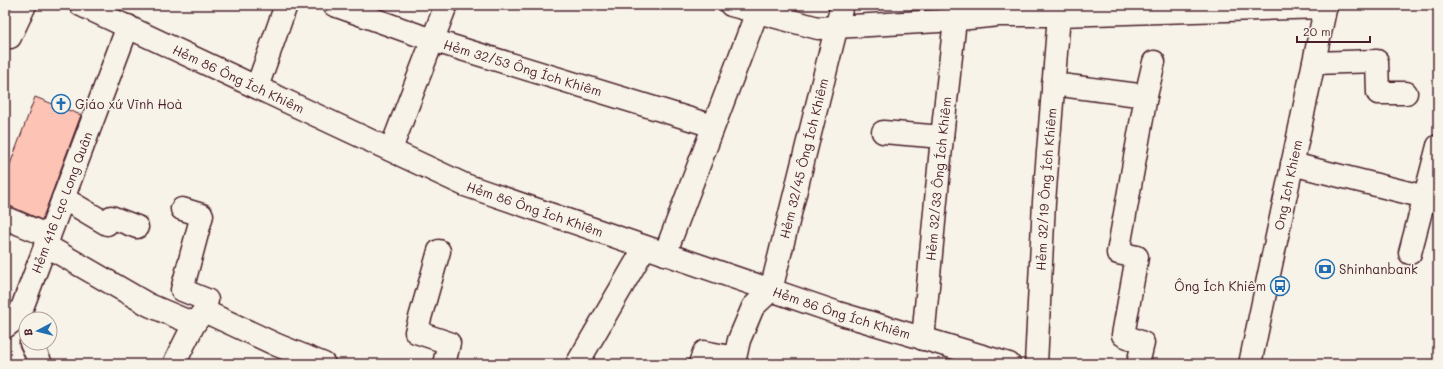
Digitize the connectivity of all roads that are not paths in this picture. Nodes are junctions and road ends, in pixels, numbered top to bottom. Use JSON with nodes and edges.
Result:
{"nodes":[{"id":1,"x":25,"y":5,"type":"edge"},
{"id":2,"x":80,"y":5,"type":"edge"},
{"id":3,"x":286,"y":5,"type":"edge"},
{"id":4,"x":334,"y":5,"type":"edge"},
{"id":5,"x":446,"y":5,"type":"edge"},
{"id":6,"x":730,"y":5,"type":"edge"},
{"id":7,"x":842,"y":5,"type":"edge"},
{"id":8,"x":1326,"y":6,"type":"edge"},
{"id":9,"x":758,"y":9,"type":"edge"},
{"id":10,"x":1059,"y":15,"type":"junction"},
{"id":11,"x":955,"y":20,"type":"junction"},
{"id":12,"x":128,"y":26,"type":"junction"},
{"id":13,"x":837,"y":27,"type":"junction"},
{"id":14,"x":5,"y":34,"type":"edge"},
{"id":15,"x":432,"y":40,"type":"junction"},
{"id":16,"x":1154,"y":62,"type":"dead end"},
{"id":17,"x":1314,"y":63,"type":"junction"},
{"id":18,"x":1053,"y":84,"type":"junction"},
{"id":19,"x":257,"y":87,"type":"junction"},
{"id":20,"x":1406,"y":93,"type":"dead end"},
{"id":21,"x":1146,"y":96,"type":"junction"},
{"id":22,"x":714,"y":126,"type":"junction"},
{"id":23,"x":883,"y":132,"type":"dead end"},
{"id":24,"x":942,"y":137,"type":"junction"},
{"id":25,"x":1438,"y":146,"type":"edge"},
{"id":26,"x":391,"y":150,"type":"junction"},
{"id":27,"x":1292,"y":164,"type":"junction"},
{"id":28,"x":1425,"y":197,"type":"junction"},
{"id":29,"x":63,"y":198,"type":"junction"},
{"id":30,"x":182,"y":209,"type":"dead end"},
{"id":31,"x":5,"y":218,"type":"edge"},
{"id":32,"x":137,"y":227,"type":"dead end"},
{"id":33,"x":47,"y":240,"type":"junction"},
{"id":34,"x":655,"y":250,"type":"junction"},
{"id":35,"x":439,"y":251,"type":"dead end"},
{"id":36,"x":1410,"y":253,"type":"dead end"},
{"id":37,"x":771,"y":290,"type":"junction"},
{"id":38,"x":199,"y":317,"type":"junction"},
{"id":39,"x":13,"y":324,"type":"edge"},
{"id":40,"x":923,"y":338,"type":"junction"},
{"id":41,"x":35,"y":351,"type":"edge"},
{"id":42,"x":734,"y":361,"type":"edge"},
{"id":43,"x":313,"y":362,"type":"edge"},
{"id":44,"x":41,"y":364,"type":"edge"},
{"id":45,"x":174,"y":364,"type":"edge"},
{"id":46,"x":444,"y":364,"type":"edge"},
{"id":47,"x":577,"y":364,"type":"edge"},
{"id":48,"x":700,"y":364,"type":"edge"},
{"id":49,"x":1009,"y":364,"type":"edge"},
{"id":50,"x":1036,"y":364,"type":"edge"},
{"id":51,"x":1138,"y":364,"type":"edge"},
{"id":52,"x":1250,"y":364,"type":"edge"}],
"edges":[{"from":1,"to":14,"type":"street"},
{"from":2,"to":12,"type":"street","name":"Hẻm 86 Ông Ích Khiêm"},
{"from":3,"to":19,"type":"street"},
{"from":4,"to":15,"type":"street","name":"Hẻm 32/53 Ông Ích Khiêm"},
{"from":5,"to":15,"type":"street"},
{"from":6,"to":9,"type":"street"},
{"from":7,"to":13,"type":"street","name":"Hẻm 32/45 Ông Ích Khiêm"},
{"from":8,"to":10,"type":"street"},
{"from":8,"to":17,"type":"street","name":"Ong Ich Khiem"},
{"from":9,"to":13,"type":"street"},
{"from":9,"to":22,"type":"street"},
{"from":10,"to":11,"type":"street"},
{"from":10,"to":18,"type":"street","name":"Hẻm 32/19 Ông Ích Khiêm"},
{"from":11,"to":13,"type":"street"},
{"from":11,"to":24,"type":"street","name":"Hẻm 32/33 Ông Ích Khiêm"},
{"from":12,"to":19,"type":"street","name":"Hẻm 86 Ông Ích Khiêm"},
{"from":12,"to":29,"type":"street","name":"Hẻm 416 Lạc Long Quân"},
{"from":13,"to":37,"type":"street","name":"Hẻm 32/45 Ông Ích Khiêm"},
{"from":15,"to":22,"type":"street","name":"Hẻm 32/53 Ông Ích Khiêm"},
{"from":15,"to":26,"type":"street"},
{"from":16,"to":21,"type":"street"},
{"from":17,"to":20,"type":"street"},
{"from":17,"to":27,"type":"street","name":"Ong Ich Khiem"},
{"from":18,"to":21,"type":"street"},
{"from":18,"to":50,"type":"street","name":"Hẻm 32/19 Ông Ích Khiêm"},
{"from":19,"to":26,"type":"street","name":"Hẻm 86 Ông Ích Khiêm"},
{"from":21,"to":51,"type":"street"},
{"from":22,"to":34,"type":"street"},
{"from":23,"to":24,"type":"street"},
{"from":24,"to":40,"type":"street","name":"Hẻm 32/33 Ông Ích Khiêm"},
{"from":25,"to":28,"type":"street"},
{"from":26,"to":34,"type":"street","name":"Hẻm 86 Ông Ích Khiêm"},
{"from":27,"to":28,"type":"street"},
{"from":27,"to":52,"type":"street","name":"Ong Ich Khiem"},
{"from":28,"to":36,"type":"street"},
{"from":29,"to":32,"type":"street"},
{"from":29,"to":33,"type":"street","name":"Hẻm 416 Lạc Long Quân"},
{"from":30,"to":38,"type":"street"},
{"from":31,"to":33,"type":"street"},
{"from":33,"to":38,"type":"street"},
{"from":33,"to":39,"type":"street","name":"Hẻm 416 Lạc Long Quân"},
{"from":34,"to":37,"type":"street","name":"Hẻm 86 Ông Ích Khiêm"},
{"from":34,"to":47,"type":"street"},
{"from":35,"to":46,"type":"street"},
{"from":37,"to":40,"type":"street","name":"Hẻm 86 Ông Ích Khiêm"},
{"from":37,"to":42,"type":"street"},
{"from":38,"to":43,"type":"street"},
{"from":38,"to":45,"type":"street"},
{"from":40,"to":49,"type":"street","name":"Hẻm 86 Ông Ích Khiêm"},
{"from":41,"to":44,"type":"street"},
{"from":42,"to":48,"type":"street"}]}
